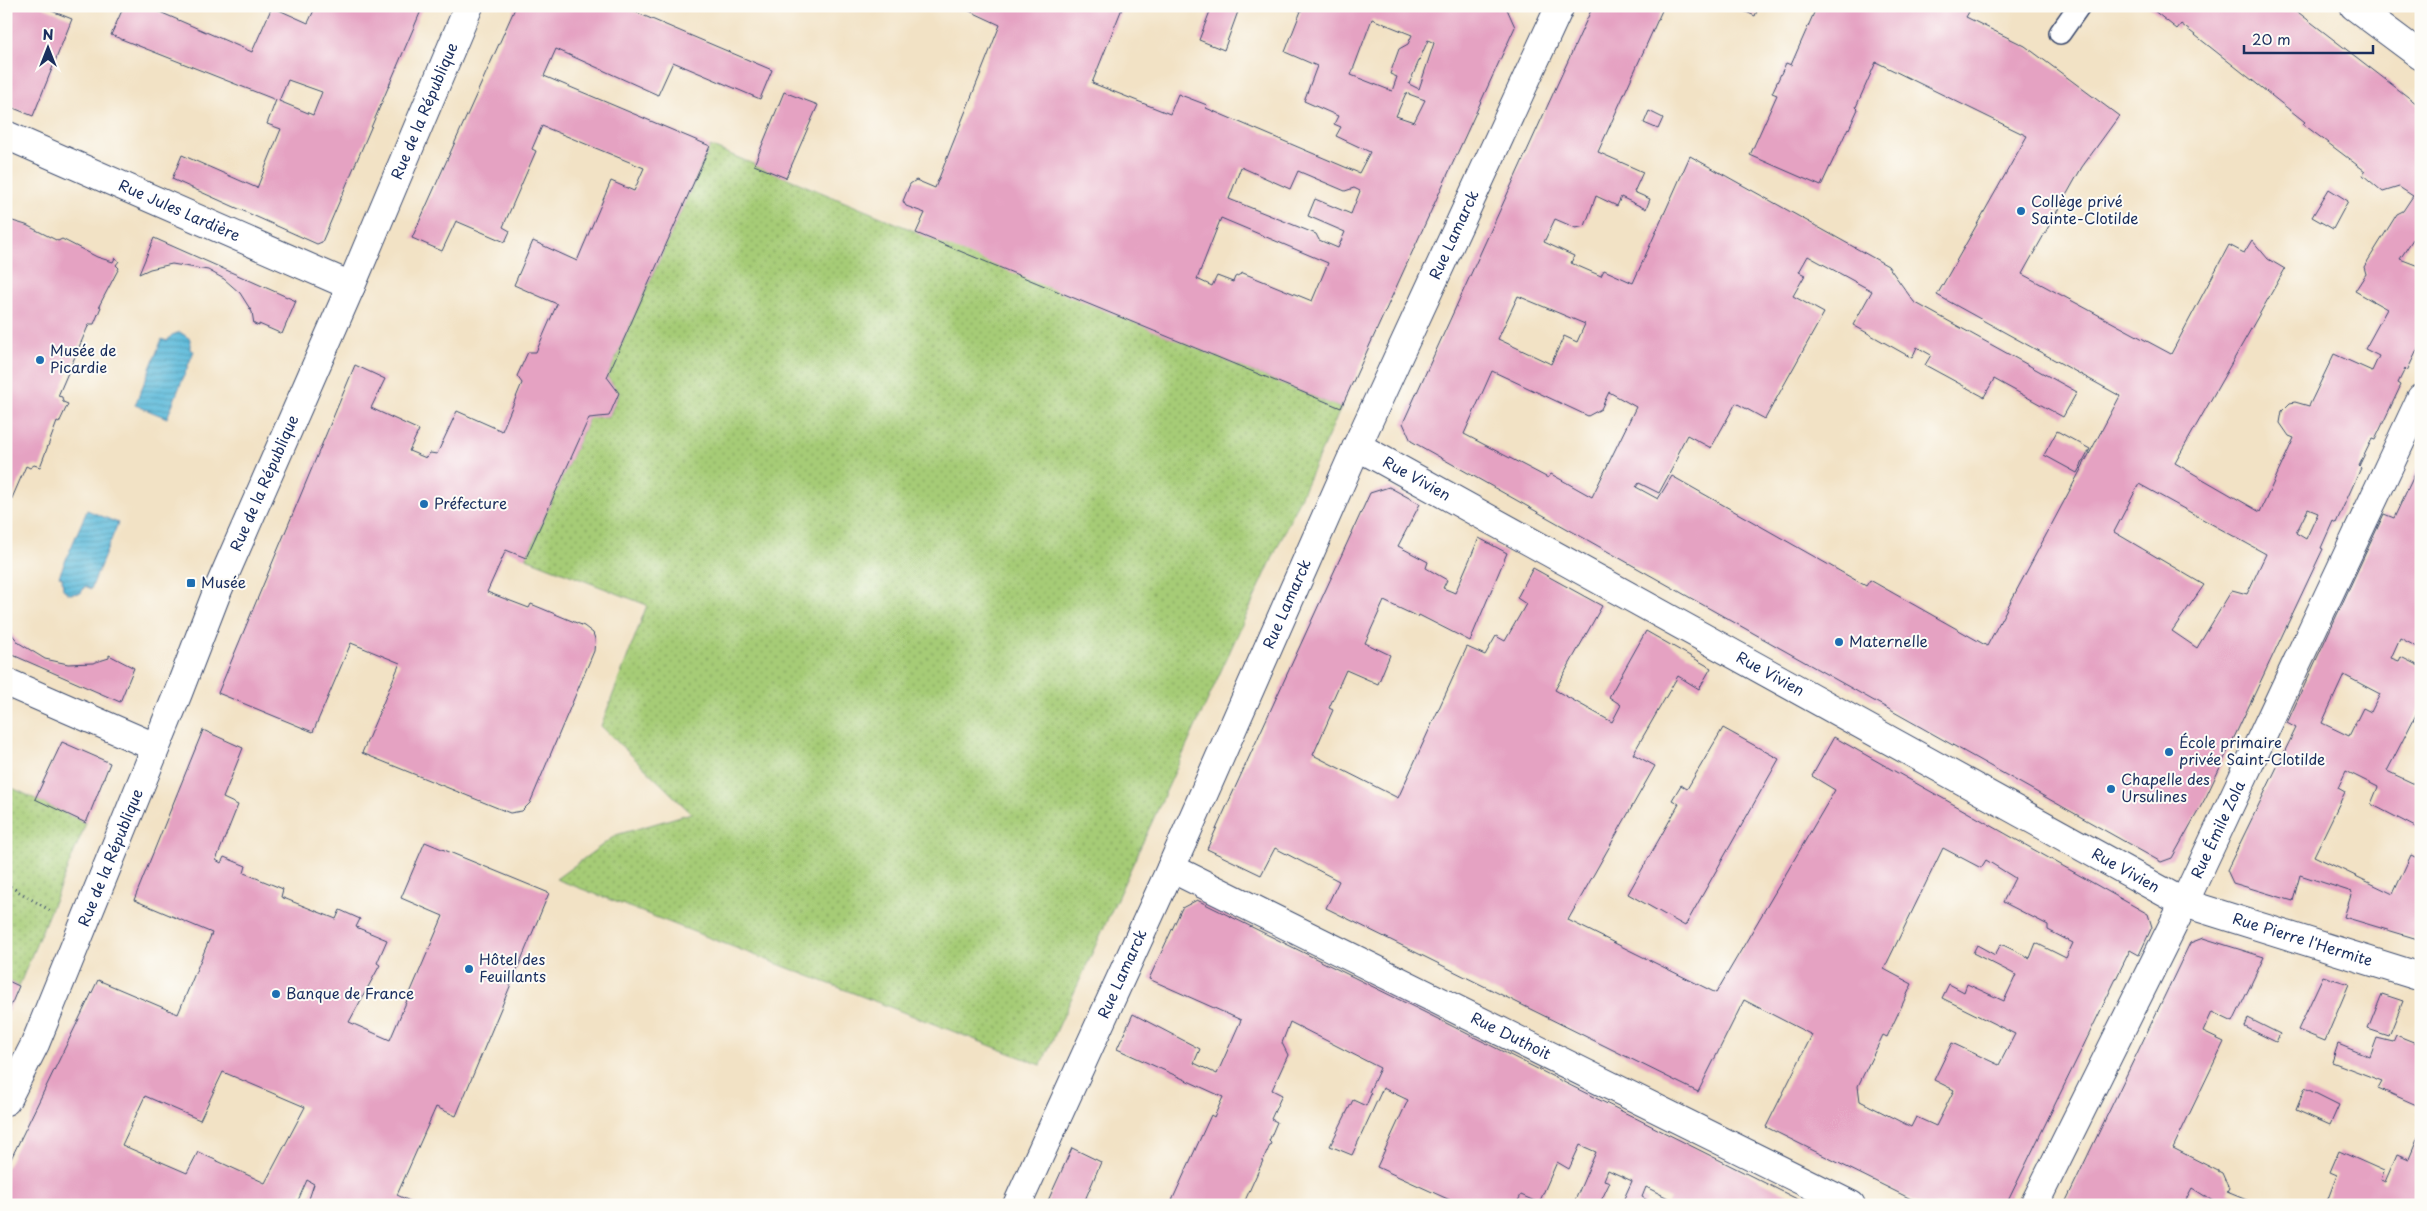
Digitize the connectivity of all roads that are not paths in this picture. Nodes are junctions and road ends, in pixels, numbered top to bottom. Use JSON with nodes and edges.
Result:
{"nodes":[{"id":1,"x":469,"y":6,"type":"edge"},
{"id":2,"x":2078,"y":6,"type":"edge"},
{"id":3,"x":2354,"y":6,"type":"edge"},
{"id":4,"x":1557,"y":7,"type":"edge"},
{"id":5,"x":2060,"y":33,"type":"dead end"},
{"id":6,"x":2421,"y":56,"type":"edge"},
{"id":7,"x":6,"y":135,"type":"edge"},
{"id":8,"x":351,"y":286,"type":"junction"},
{"id":9,"x":2421,"y":398,"type":"edge"},
{"id":10,"x":1357,"y":446,"type":"junction"},
{"id":11,"x":6,"y":682,"type":"edge"},
{"id":12,"x":155,"y":747,"type":"junction"},
{"id":13,"x":1171,"y":868,"type":"junction"},
{"id":14,"x":2184,"y":902,"type":"junction"},
{"id":15,"x":2421,"y":976,"type":"edge"},
{"id":16,"x":6,"y":1101,"type":"edge"},
{"id":17,"x":1017,"y":1205,"type":"edge"},
{"id":18,"x":1851,"y":1205,"type":"edge"},
{"id":19,"x":2034,"y":1205,"type":"edge"}],
"edges":[{"from":1,"to":8,"type":"street","name":"Rue de la République"},
{"from":2,"to":5,"type":"lane"},
{"from":3,"to":6,"type":"street"},
{"from":4,"to":10,"type":"street","name":"Rue Lamarck"},
{"from":7,"to":8,"type":"street","name":"Rue Jules Lardière"},
{"from":8,"to":12,"type":"street","name":"Rue de la République"},
{"from":9,"to":14,"type":"street","name":"Rue Émile Zola"},
{"from":10,"to":13,"type":"street","name":"Rue Lamarck"},
{"from":10,"to":14,"type":"street","name":"Rue Vivien"},
{"from":11,"to":12,"type":"street"},
{"from":12,"to":16,"type":"street","name":"Rue de la République"},
{"from":13,"to":17,"type":"street","name":"Rue Lamarck"},
{"from":13,"to":18,"type":"street","name":"Rue Duthoit"},
{"from":14,"to":15,"type":"street","name":"Rue Pierre l'Hermite"},
{"from":14,"to":19,"type":"street","name":"Rue Émile Zola"}]}
